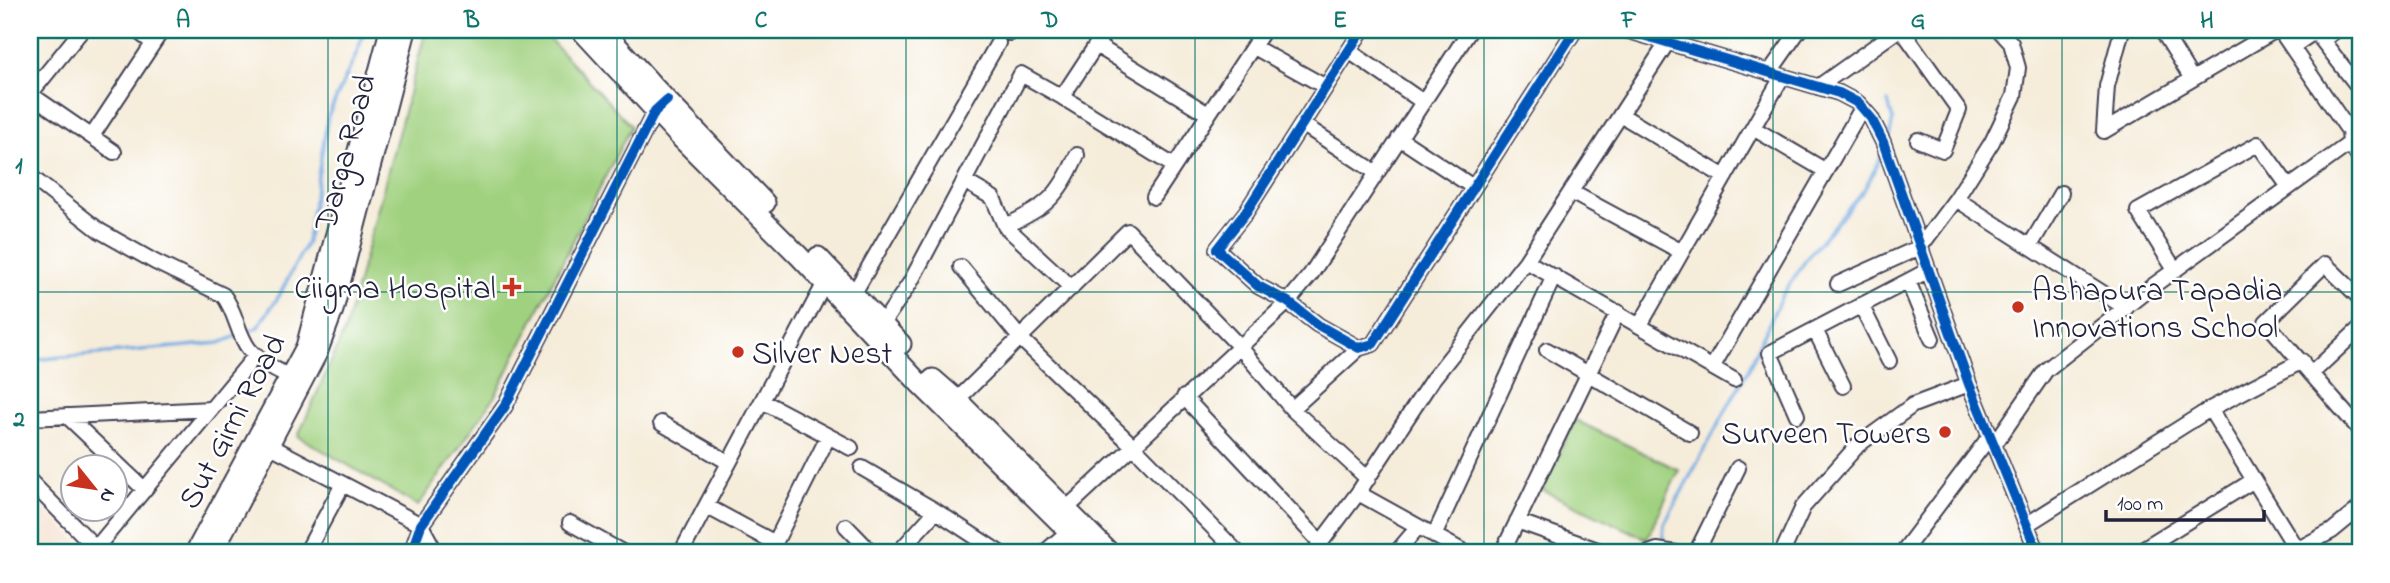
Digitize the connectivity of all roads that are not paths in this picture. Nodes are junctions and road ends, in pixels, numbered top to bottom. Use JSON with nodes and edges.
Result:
{"nodes":[{"id":1,"x":136,"y":30,"type":"edge"},
{"id":2,"x":162,"y":30,"type":"edge"},
{"id":3,"x":390,"y":30,"type":"edge"},
{"id":4,"x":406,"y":30,"type":"edge"},
{"id":5,"x":581,"y":30,"type":"edge"},
{"id":6,"x":603,"y":30,"type":"edge"},
{"id":7,"x":1106,"y":30,"type":"edge"},
{"id":8,"x":1264,"y":30,"type":"edge"},
{"id":9,"x":1362,"y":30,"type":"edge"},
{"id":10,"x":1469,"y":30,"type":"edge"},
{"id":11,"x":1575,"y":30,"type":"edge"},
{"id":12,"x":1626,"y":30,"type":"edge"},
{"id":13,"x":1799,"y":30,"type":"edge"},
{"id":14,"x":1900,"y":30,"type":"edge"},
{"id":15,"x":1999,"y":30,"type":"edge"},
{"id":16,"x":2122,"y":30,"type":"edge"},
{"id":17,"x":2162,"y":30,"type":"edge"},
{"id":18,"x":2278,"y":30,"type":"edge"},
{"id":19,"x":2336,"y":30,"type":"edge"},
{"id":20,"x":81,"y":31,"type":"edge"},
{"id":21,"x":2323,"y":40,"type":"junction"},
{"id":22,"x":153,"y":43,"type":"junction"},
{"id":23,"x":998,"y":43,"type":"dead end"},
{"id":24,"x":1667,"y":43,"type":"junction"},
{"id":25,"x":1096,"y":45,"type":"junction"},
{"id":26,"x":1254,"y":47,"type":"junction"},
{"id":27,"x":2291,"y":47,"type":"junction"},
{"id":28,"x":1349,"y":51,"type":"junction"},
{"id":29,"x":1776,"y":75,"type":"junction"},
{"id":30,"x":2192,"y":79,"type":"junction"},
{"id":31,"x":1326,"y":87,"type":"junction"},
{"id":32,"x":1818,"y":87,"type":"junction"},
{"id":33,"x":2360,"y":89,"type":"edge"},
{"id":34,"x":30,"y":94,"type":"edge"},
{"id":35,"x":1062,"y":97,"type":"junction"},
{"id":36,"x":1423,"y":102,"type":"junction"},
{"id":37,"x":661,"y":106,"type":"junction"},
{"id":38,"x":1862,"y":108,"type":"junction"},
{"id":39,"x":1208,"y":114,"type":"junction"},
{"id":40,"x":1621,"y":115,"type":"junction"},
{"id":41,"x":1302,"y":124,"type":"junction"},
{"id":42,"x":1753,"y":128,"type":"junction"},
{"id":43,"x":92,"y":136,"type":"junction"},
{"id":44,"x":2355,"y":137,"type":"edge"},
{"id":45,"x":1399,"y":138,"type":"junction"},
{"id":46,"x":1918,"y":140,"type":"dead end"},
{"id":47,"x":114,"y":152,"type":"dead end"},
{"id":48,"x":1077,"y":155,"type":"dead end"},
{"id":49,"x":2360,"y":159,"type":"edge"},
{"id":50,"x":1174,"y":166,"type":"junction"},
{"id":51,"x":1826,"y":171,"type":"junction"},
{"id":52,"x":1377,"y":173,"type":"junction"},
{"id":53,"x":30,"y":176,"type":"edge"},
{"id":54,"x":1725,"y":177,"type":"junction"},
{"id":55,"x":964,"y":181,"type":"junction"},
{"id":56,"x":1473,"y":187,"type":"junction"},
{"id":57,"x":2289,"y":187,"type":"junction"},
{"id":58,"x":1571,"y":192,"type":"junction"},
{"id":59,"x":2061,"y":193,"type":"dead end"},
{"id":60,"x":1154,"y":197,"type":"dead end"},
{"id":61,"x":1956,"y":199,"type":"junction"},
{"id":62,"x":1005,"y":226,"type":"junction"},
{"id":63,"x":2030,"y":246,"type":"junction"},
{"id":64,"x":1920,"y":247,"type":"junction"},
{"id":65,"x":1682,"y":252,"type":"junction"},
{"id":66,"x":1526,"y":261,"type":"junction"},
{"id":67,"x":961,"y":267,"type":"dead end"},
{"id":68,"x":1928,"y":270,"type":"junction"},
{"id":69,"x":2175,"y":270,"type":"junction"},
{"id":70,"x":1554,"y":276,"type":"junction"},
{"id":71,"x":828,"y":277,"type":"junction"},
{"id":72,"x":1909,"y":281,"type":"junction"},
{"id":73,"x":1838,"y":284,"type":"dead end"},
{"id":74,"x":1072,"y":288,"type":"junction"},
{"id":75,"x":854,"y":293,"type":"junction"},
{"id":76,"x":2360,"y":299,"type":"edge"},
{"id":77,"x":1288,"y":302,"type":"junction"},
{"id":78,"x":1861,"y":306,"type":"junction"},
{"id":79,"x":2126,"y":308,"type":"junction"},
{"id":80,"x":1618,"y":312,"type":"junction"},
{"id":81,"x":882,"y":324,"type":"junction"},
{"id":82,"x":1640,"y":325,"type":"junction"},
{"id":83,"x":2360,"y":328,"type":"edge"},
{"id":84,"x":1815,"y":330,"type":"junction"},
{"id":85,"x":1021,"y":339,"type":"junction"},
{"id":86,"x":1932,"y":339,"type":"dead end"},
{"id":87,"x":1239,"y":346,"type":"junction"},
{"id":88,"x":1359,"y":348,"type":"junction"},
{"id":89,"x":1547,"y":350,"type":"dead end"},
{"id":90,"x":252,"y":352,"type":"junction"},
{"id":91,"x":1889,"y":361,"type":"dead end"},
{"id":92,"x":1713,"y":366,"type":"junction"},
{"id":93,"x":2307,"y":368,"type":"junction"},
{"id":94,"x":1588,"y":374,"type":"junction"},
{"id":95,"x":295,"y":380,"type":"junction"},
{"id":96,"x":1734,"y":380,"type":"dead end"},
{"id":97,"x":1969,"y":384,"type":"junction"},
{"id":98,"x":1843,"y":386,"type":"dead end"},
{"id":99,"x":1184,"y":397,"type":"junction"},
{"id":100,"x":957,"y":400,"type":"junction"},
{"id":101,"x":762,"y":401,"type":"junction"},
{"id":102,"x":211,"y":409,"type":"junction"},
{"id":103,"x":1292,"y":409,"type":"junction"},
{"id":104,"x":2210,"y":409,"type":"junction"},
{"id":105,"x":1797,"y":415,"type":"dead end"},
{"id":106,"x":66,"y":416,"type":"junction"},
{"id":107,"x":30,"y":418,"type":"edge"},
{"id":108,"x":661,"y":423,"type":"dead end"},
{"id":109,"x":2360,"y":430,"type":"edge"},
{"id":110,"x":1690,"y":433,"type":"dead end"},
{"id":111,"x":828,"y":437,"type":"junction"},
{"id":112,"x":1992,"y":441,"type":"junction"},
{"id":113,"x":263,"y":442,"type":"junction"},
{"id":114,"x":1133,"y":446,"type":"junction"},
{"id":115,"x":851,"y":448,"type":"dead end"},
{"id":116,"x":728,"y":462,"type":"junction"},
{"id":117,"x":862,"y":468,"type":"dead end"},
{"id":118,"x":1738,"y":468,"type":"dead end"},
{"id":119,"x":1368,"y":478,"type":"junction"},
{"id":120,"x":2255,"y":480,"type":"junction"},
{"id":121,"x":30,"y":481,"type":"edge"},
{"id":122,"x":343,"y":484,"type":"junction"},
{"id":123,"x":145,"y":490,"type":"junction"},
{"id":124,"x":1358,"y":493,"type":"junction"},
{"id":125,"x":706,"y":506,"type":"junction"},
{"id":126,"x":2360,"y":508,"type":"edge"},
{"id":127,"x":1066,"y":509,"type":"junction"},
{"id":128,"x":936,"y":511,"type":"junction"},
{"id":129,"x":1517,"y":521,"type":"junction"},
{"id":130,"x":570,"y":523,"type":"dead end"},
{"id":131,"x":421,"y":525,"type":"junction"},
{"id":132,"x":2026,"y":525,"type":"junction"},
{"id":133,"x":846,"y":526,"type":"dead end"},
{"id":134,"x":1418,"y":527,"type":"junction"},
{"id":135,"x":1069,"y":531,"type":"junction"},
{"id":136,"x":1434,"y":536,"type":"junction"},
{"id":137,"x":598,"y":547,"type":"edge"},
{"id":138,"x":1317,"y":548,"type":"edge"},
{"id":139,"x":100,"y":551,"type":"edge"},
{"id":140,"x":2294,"y":551,"type":"edge"},
{"id":141,"x":195,"y":553,"type":"edge"},
{"id":142,"x":212,"y":553,"type":"edge"},
{"id":143,"x":306,"y":553,"type":"edge"},
{"id":144,"x":411,"y":553,"type":"edge"},
{"id":145,"x":436,"y":553,"type":"edge"},
{"id":146,"x":624,"y":553,"type":"edge"},
{"id":147,"x":681,"y":553,"type":"edge"},
{"id":148,"x":872,"y":553,"type":"edge"},
{"id":149,"x":898,"y":553,"type":"edge"},
{"id":150,"x":1000,"y":553,"type":"edge"},
{"id":151,"x":1044,"y":553,"type":"edge"},
{"id":152,"x":1091,"y":553,"type":"edge"},
{"id":153,"x":1110,"y":553,"type":"edge"},
{"id":154,"x":1238,"y":553,"type":"edge"},
{"id":155,"x":1396,"y":553,"type":"edge"},
{"id":156,"x":1466,"y":553,"type":"edge"},
{"id":157,"x":1502,"y":553,"type":"edge"},
{"id":158,"x":1606,"y":553,"type":"edge"},
{"id":159,"x":1696,"y":553,"type":"edge"},
{"id":160,"x":1782,"y":553,"type":"edge"},
{"id":161,"x":1902,"y":553,"type":"edge"},
{"id":162,"x":2038,"y":553,"type":"edge"},
{"id":163,"x":2136,"y":553,"type":"edge"}],
"edges":[{"from":1,"to":22,"type":"street"},
{"from":2,"to":22,"type":"street"},
{"from":3,"to":95,"type":"main road","name":"Sut Girni Road"},
{"from":4,"to":95,"type":"main road","name":"Darga Road"},
{"from":5,"to":37,"type":"main road"},
{"from":6,"to":37,"type":"main road"},
{"from":7,"to":25,"type":"street"},
{"from":8,"to":26,"type":"street"},
{"from":9,"to":28,"type":"street"},
{"from":10,"to":36,"type":"street"},
{"from":11,"to":56,"type":"street"},
{"from":12,"to":24,"type":"street"},
{"from":13,"to":29,"type":"street"},
{"from":14,"to":32,"type":"street"},
{"from":14,"to":46,"type":"street"},
{"from":15,"to":61,"type":"street"},
{"from":16,"to":30,"type":"street"},
{"from":17,"to":30,"type":"street"},
{"from":18,"to":27,"type":"street"},
{"from":18,"to":30,"type":"street"},
{"from":19,"to":21,"type":"street"},
{"from":20,"to":34,"type":"street"},
{"from":21,"to":27,"type":"street"},
{"from":21,"to":33,"type":"street"},
{"from":22,"to":43,"type":"street"},
{"from":23,"to":75,"type":"street"},
{"from":24,"to":29,"type":"street"},
{"from":24,"to":40,"type":"street"},
{"from":25,"to":35,"type":"street"},
{"from":25,"to":39,"type":"street"},
{"from":26,"to":31,"type":"street"},
{"from":26,"to":39,"type":"street"},
{"from":27,"to":44,"type":"street"},
{"from":28,"to":31,"type":"street"},
{"from":28,"to":36,"type":"street"},
{"from":29,"to":32,"type":"street"},
{"from":29,"to":42,"type":"street"},
{"from":31,"to":41,"type":"street"},
{"from":32,"to":38,"type":"street"},
{"from":34,"to":43,"type":"street"},
{"from":35,"to":50,"type":"street"},
{"from":35,"to":55,"type":"street"},
{"from":36,"to":45,"type":"street"},
{"from":37,"to":71,"type":"main road"},
{"from":37,"to":131,"type":"street"},
{"from":38,"to":51,"type":"street"},
{"from":38,"to":64,"type":"street"},
{"from":39,"to":50,"type":"street"},
{"from":40,"to":54,"type":"street"},
{"from":40,"to":58,"type":"street"},
{"from":41,"to":52,"type":"street"},
{"from":41,"to":77,"type":"street"},
{"from":42,"to":51,"type":"street"},
{"from":42,"to":54,"type":"street"},
{"from":43,"to":47,"type":"street"},
{"from":44,"to":49,"type":"street"},
{"from":44,"to":57,"type":"street"},
{"from":45,"to":52,"type":"street"},
{"from":45,"to":56,"type":"street"},
{"from":48,"to":62,"type":"street"},
{"from":50,"to":60,"type":"street"},
{"from":51,"to":92,"type":"street"},
{"from":52,"to":77,"type":"street"},
{"from":53,"to":90,"type":"street"},
{"from":54,"to":65,"type":"street"},
{"from":55,"to":62,"type":"street"},
{"from":55,"to":81,"type":"street"},
{"from":56,"to":88,"type":"street"},
{"from":57,"to":69,"type":"street"},
{"from":57,"to":69,"type":"street"},
{"from":58,"to":65,"type":"street"},
{"from":58,"to":66,"type":"street"},
{"from":59,"to":63,"type":"street"},
{"from":61,"to":63,"type":"street"},
{"from":61,"to":64,"type":"street"},
{"from":62,"to":74,"type":"street"},
{"from":63,"to":79,"type":"street"},
{"from":64,"to":68,"type":"street"},
{"from":64,"to":73,"type":"street"},
{"from":65,"to":82,"type":"street"},
{"from":66,"to":70,"type":"street"},
{"from":66,"to":119,"type":"street"},
{"from":67,"to":85,"type":"street"},
{"from":68,"to":72,"type":"street"},
{"from":68,"to":97,"type":"street"},
{"from":69,"to":79,"type":"street"},
{"from":70,"to":80,"type":"street"},
{"from":70,"to":136,"type":"street"},
{"from":71,"to":75,"type":"main road"},
{"from":71,"to":101,"type":"street"},
{"from":71,"to":135,"type":"main road"},
{"from":72,"to":78,"type":"street"},
{"from":72,"to":86,"type":"street"},
{"from":74,"to":85,"type":"street"},
{"from":74,"to":87,"type":"street"},
{"from":75,"to":81,"type":"main road"},
{"from":76,"to":93,"type":"street"},
{"from":77,"to":87,"type":"street"},
{"from":77,"to":88,"type":"street"},
{"from":78,"to":84,"type":"street"},
{"from":78,"to":91,"type":"street"},
{"from":79,"to":112,"type":"street"},
{"from":80,"to":82,"type":"street"},
{"from":80,"to":94,"type":"street"},
{"from":81,"to":100,"type":"main road"},
{"from":82,"to":92,"type":"street"},
{"from":83,"to":93,"type":"street"},
{"from":84,"to":98,"type":"street"},
{"from":84,"to":105,"type":"street"},
{"from":85,"to":100,"type":"street"},
{"from":85,"to":114,"type":"street"},
{"from":87,"to":99,"type":"street"},
{"from":87,"to":103,"type":"street"},
{"from":88,"to":103,"type":"street"},
{"from":89,"to":94,"type":"street"},
{"from":90,"to":95,"type":"street"},
{"from":90,"to":102,"type":"street"},
{"from":92,"to":96,"type":"street"},
{"from":93,"to":104,"type":"street"},
{"from":93,"to":109,"type":"street"},
{"from":94,"to":110,"type":"street"},
{"from":94,"to":129,"type":"street"},
{"from":95,"to":113,"type":"main road","name":"Darga Road"},
{"from":97,"to":112,"type":"street"},
{"from":97,"to":160,"type":"street"},
{"from":99,"to":114,"type":"street"},
{"from":99,"to":138,"type":"street"},
{"from":100,"to":127,"type":"main road"},
{"from":101,"to":111,"type":"street"},
{"from":101,"to":116,"type":"street"},
{"from":102,"to":106,"type":"street"},
{"from":102,"to":123,"type":"street"},
{"from":103,"to":119,"type":"street"},
{"from":104,"to":120,"type":"street"},
{"from":104,"to":132,"type":"street"},
{"from":106,"to":107,"type":"street"},
{"from":106,"to":123,"type":"street"},
{"from":108,"to":116,"type":"street"},
{"from":111,"to":115,"type":"street"},
{"from":111,"to":125,"type":"street"},
{"from":112,"to":132,"type":"street"},
{"from":112,"to":161,"type":"street"},
{"from":113,"to":122,"type":"street"},
{"from":113,"to":141,"type":"main road","name":"Sut Girni Road"},
{"from":113,"to":142,"type":"main road","name":"Darga Road"},
{"from":114,"to":127,"type":"street"},
{"from":114,"to":154,"type":"street"},
{"from":116,"to":125,"type":"street"},
{"from":117,"to":128,"type":"street"},
{"from":118,"to":159,"type":"street"},
{"from":119,"to":124,"type":"street"},
{"from":120,"to":140,"type":"street"},
{"from":120,"to":163,"type":"street"},
{"from":121,"to":139,"type":"street"},
{"from":122,"to":131,"type":"street"},
{"from":122,"to":143,"type":"street"},
{"from":123,"to":139,"type":"street"},
{"from":124,"to":134,"type":"street"},
{"from":124,"to":138,"type":"street"},
{"from":125,"to":147,"type":"street"},
{"from":126,"to":140,"type":"street"},
{"from":127,"to":153,"type":"main road"},
{"from":128,"to":149,"type":"street"},
{"from":128,"to":150,"type":"street"},
{"from":129,"to":157,"type":"street"},
{"from":129,"to":158,"type":"street"},
{"from":130,"to":137,"type":"street"},
{"from":131,"to":144,"type":"street"},
{"from":131,"to":145,"type":"street"},
{"from":132,"to":162,"type":"street"},
{"from":133,"to":148,"type":"street"},
{"from":134,"to":136,"type":"street"},
{"from":134,"to":155,"type":"street"},
{"from":135,"to":151,"type":"street"},
{"from":135,"to":152,"type":"main road"},
{"from":136,"to":156,"type":"street"},
{"from":137,"to":146,"type":"street"}]}
